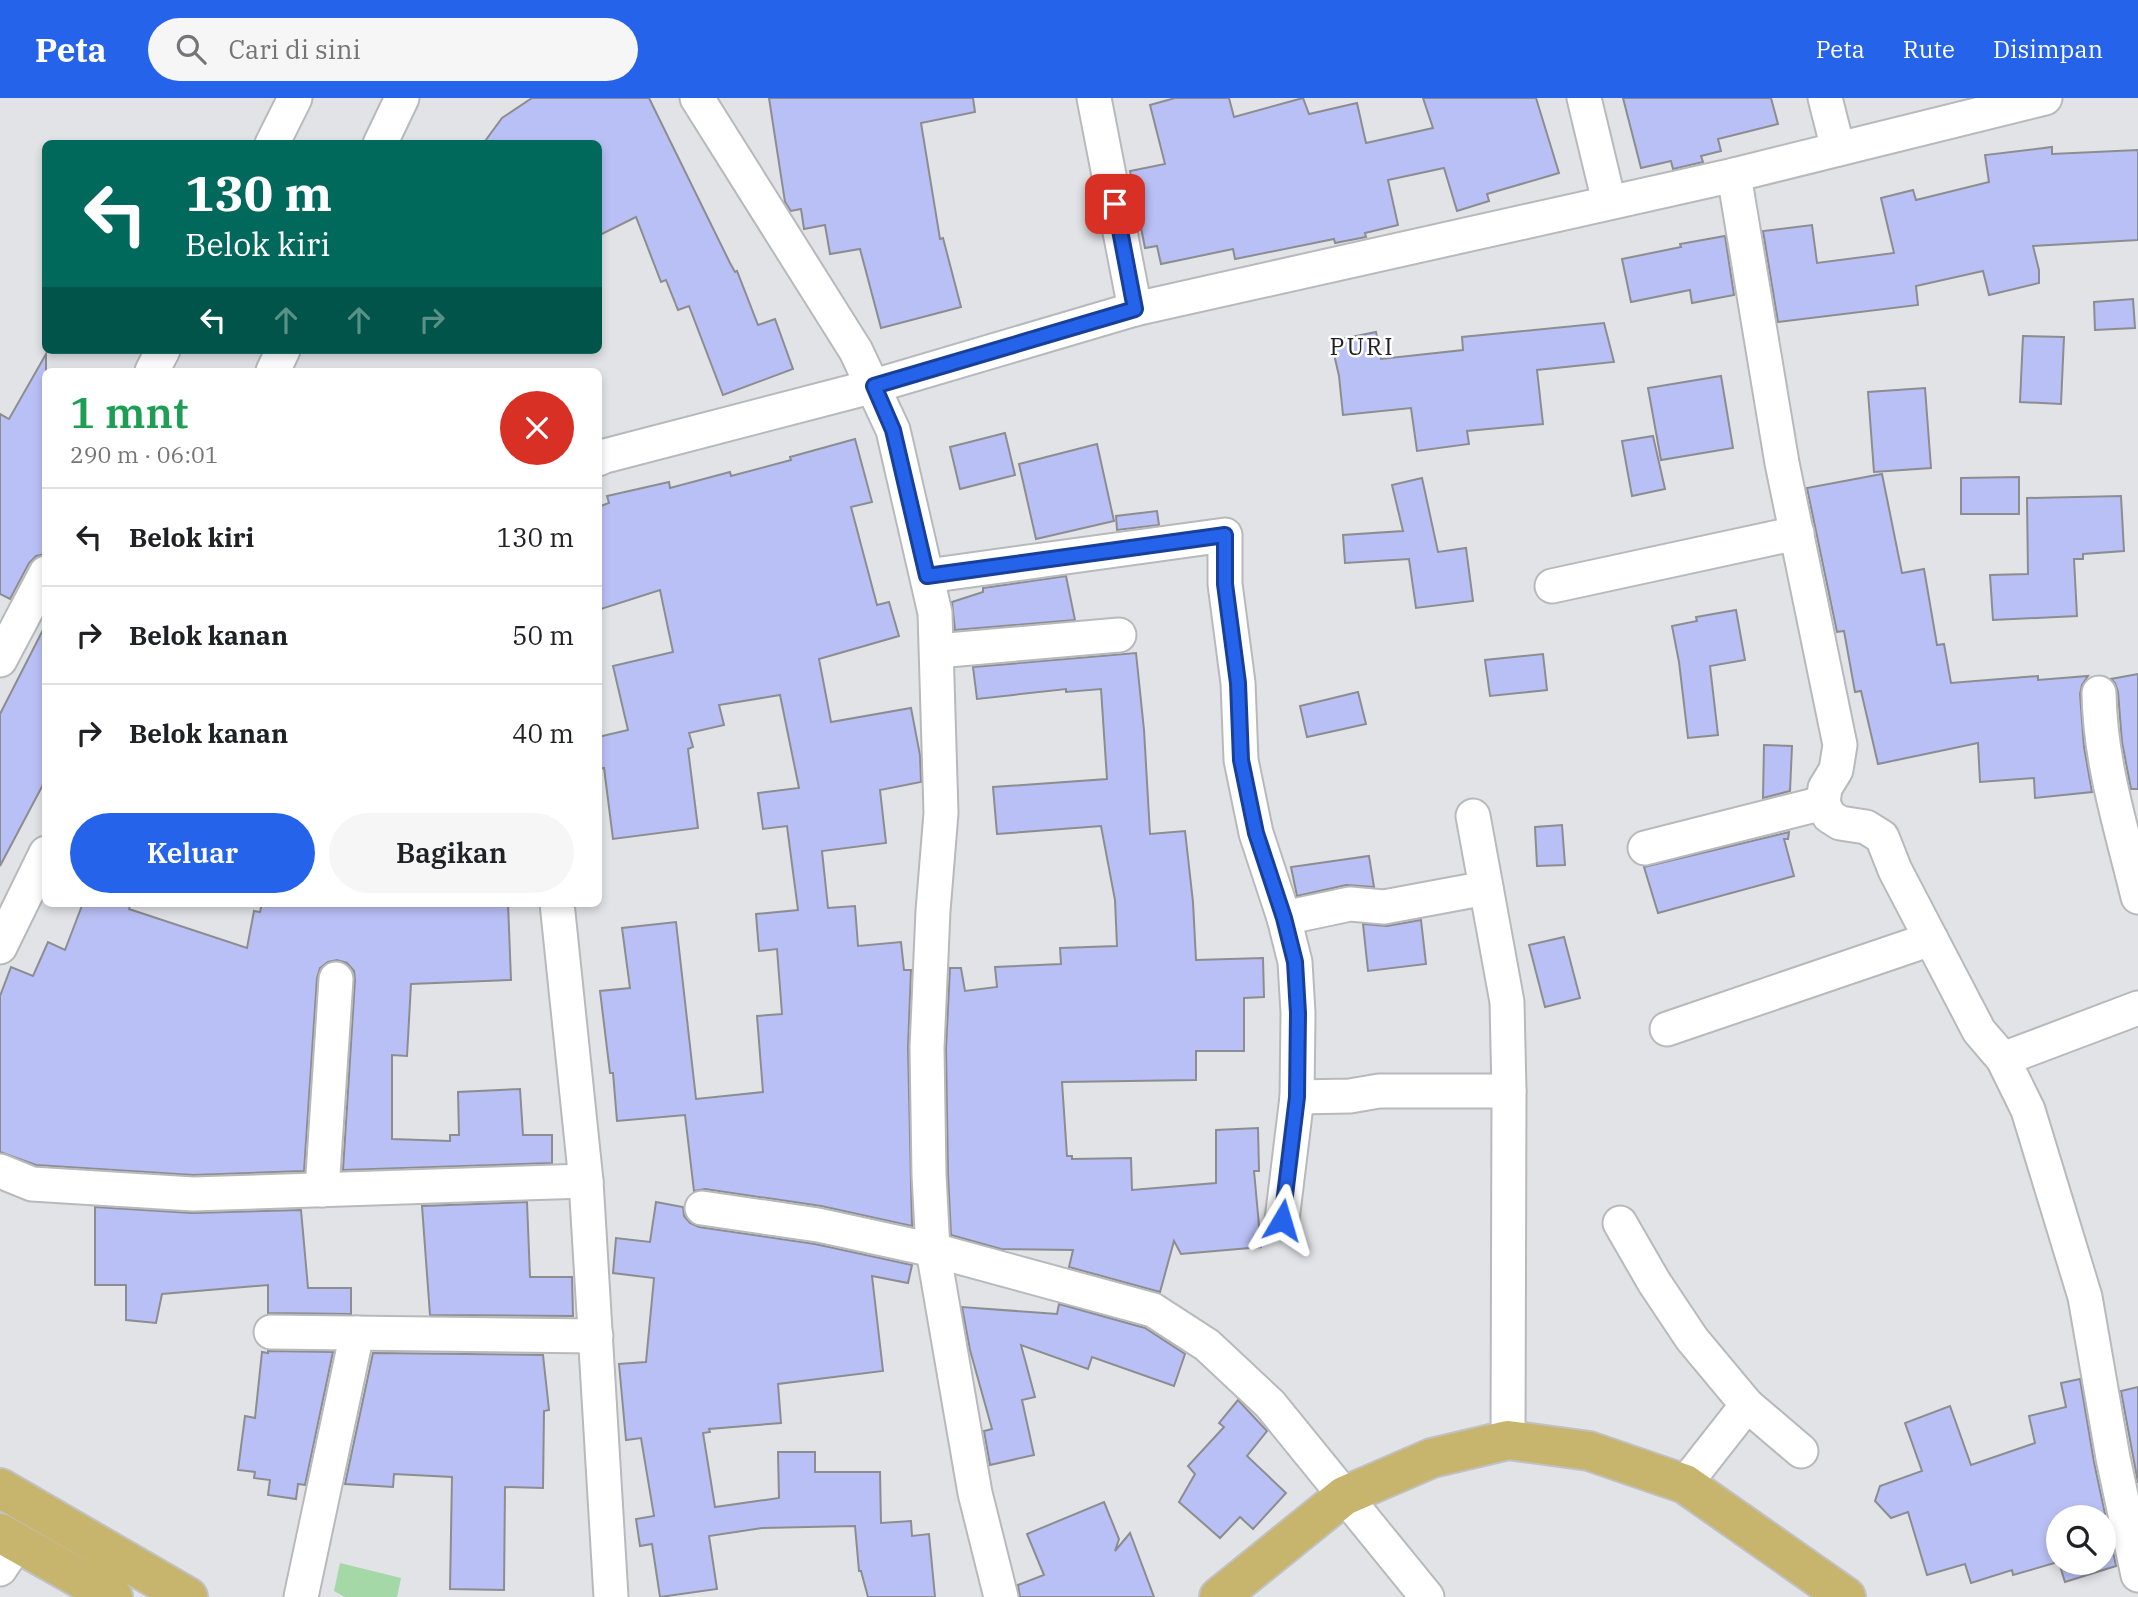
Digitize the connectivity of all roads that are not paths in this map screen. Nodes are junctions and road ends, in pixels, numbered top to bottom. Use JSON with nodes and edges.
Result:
{"nodes":[{"id":1,"x":295,"y":98,"type":"edge"},
{"id":2,"x":402,"y":98,"type":"edge"},
{"id":3,"x":697,"y":98,"type":"edge"},
{"id":4,"x":1094,"y":98,"type":"edge"},
{"id":5,"x":1584,"y":98,"type":"edge"},
{"id":6,"x":1825,"y":98,"type":"edge"},
{"id":7,"x":2045,"y":98,"type":"edge"},
{"id":8,"x":274,"y":140,"type":"edge"},
{"id":9,"x":382,"y":140,"type":"edge"},
{"id":10,"x":1838,"y":149,"type":"junction"},
{"id":11,"x":1734,"y":175,"type":"junction"},
{"id":12,"x":1609,"y":202,"type":"junction"},
{"id":13,"x":1135,"y":309,"type":"junction"},
{"id":14,"x":874,"y":386,"type":"junction"},
{"id":15,"x":602,"y":457,"type":"edge"},
{"id":16,"x":1797,"y":533,"type":"junction"},
{"id":17,"x":927,"y":576,"type":"junction"},
{"id":18,"x":42,"y":581,"type":"edge"},
{"id":19,"x":1552,"y":586,"type":"dead end"},
{"id":20,"x":1119,"y":635,"type":"dead end"},
{"id":21,"x":937,"y":651,"type":"junction"},
{"id":22,"x":0,"y":660,"type":"edge"},
{"id":23,"x":2099,"y":693,"type":"dead end"},
{"id":24,"x":1823,"y":803,"type":"junction"},
{"id":25,"x":1473,"y":816,"type":"dead end"},
{"id":26,"x":1645,"y":849,"type":"dead end"},
{"id":27,"x":42,"y":861,"type":"edge"},
{"id":28,"x":1486,"y":888,"type":"junction"},
{"id":29,"x":2138,"y":897,"type":"edge"},
{"id":30,"x":557,"y":907,"type":"edge"},
{"id":31,"x":1284,"y":918,"type":"junction"},
{"id":32,"x":1931,"y":939,"type":"junction"},
{"id":33,"x":0,"y":947,"type":"edge"},
{"id":34,"x":336,"y":979,"type":"dead end"},
{"id":35,"x":2138,"y":1009,"type":"edge"},
{"id":36,"x":1667,"y":1029,"type":"dead end"},
{"id":37,"x":2003,"y":1059,"type":"junction"},
{"id":38,"x":1509,"y":1091,"type":"junction"},
{"id":39,"x":1297,"y":1097,"type":"junction"},
{"id":40,"x":0,"y":1171,"type":"edge"},
{"id":41,"x":586,"y":1181,"type":"junction"},
{"id":42,"x":322,"y":1190,"type":"junction"},
{"id":43,"x":702,"y":1208,"type":"dead end"},
{"id":44,"x":1282,"y":1220,"type":"dead end"},
{"id":45,"x":1620,"y":1223,"type":"dead end"},
{"id":46,"x":933,"y":1250,"type":"junction"},
{"id":47,"x":271,"y":1332,"type":"dead end"},
{"id":48,"x":357,"y":1333,"type":"junction"},
{"id":49,"x":596,"y":1336,"type":"junction"},
{"id":50,"x":1747,"y":1405,"type":"junction"},
{"id":51,"x":1508,"y":1440,"type":"junction"},
{"id":52,"x":1801,"y":1451,"type":"dead end"},
{"id":53,"x":1685,"y":1483,"type":"junction"},
{"id":54,"x":0,"y":1488,"type":"edge"},
{"id":55,"x":1344,"y":1496,"type":"junction"},
{"id":56,"x":6,"y":1548,"type":"edge"},
{"id":57,"x":2138,"y":1575,"type":"edge"},
{"id":58,"x":113,"y":1597,"type":"edge"},
{"id":59,"x":188,"y":1597,"type":"edge"},
{"id":60,"x":301,"y":1597,"type":"edge"},
{"id":61,"x":611,"y":1597,"type":"edge"},
{"id":62,"x":1002,"y":1597,"type":"edge"},
{"id":63,"x":1219,"y":1597,"type":"edge"},
{"id":64,"x":1427,"y":1597,"type":"edge"},
{"id":65,"x":1846,"y":1597,"type":"edge"}],
"edges":[{"from":1,"to":8,"type":"street"},
{"from":2,"to":9,"type":"street"},
{"from":3,"to":14,"type":"street"},
{"from":4,"to":13,"type":"street"},
{"from":5,"to":12,"type":"street"},
{"from":6,"to":10,"type":"street"},
{"from":7,"to":10,"type":"street"},
{"from":10,"to":11,"type":"street"},
{"from":11,"to":12,"type":"street"},
{"from":11,"to":16,"type":"street"},
{"from":12,"to":13,"type":"street"},
{"from":13,"to":14,"type":"street"},
{"from":14,"to":15,"type":"street"},
{"from":14,"to":17,"type":"street"},
{"from":16,"to":19,"type":"street"},
{"from":16,"to":24,"type":"street"},
{"from":17,"to":21,"type":"street"},
{"from":17,"to":31,"type":"street"},
{"from":18,"to":22,"type":"street"},
{"from":20,"to":21,"type":"street"},
{"from":21,"to":46,"type":"street"},
{"from":23,"to":29,"type":"street"},
{"from":24,"to":26,"type":"street"},
{"from":24,"to":32,"type":"street"},
{"from":25,"to":28,"type":"street"},
{"from":27,"to":33,"type":"street"},
{"from":28,"to":31,"type":"street"},
{"from":28,"to":38,"type":"street"},
{"from":30,"to":41,"type":"street"},
{"from":31,"to":39,"type":"street"},
{"from":32,"to":36,"type":"street"},
{"from":32,"to":37,"type":"street"},
{"from":34,"to":42,"type":"street"},
{"from":35,"to":37,"type":"street"},
{"from":37,"to":57,"type":"street"},
{"from":38,"to":39,"type":"street"},
{"from":38,"to":51,"type":"street"},
{"from":39,"to":44,"type":"street"},
{"from":40,"to":42,"type":"street"},
{"from":41,"to":42,"type":"street"},
{"from":41,"to":49,"type":"street"},
{"from":43,"to":46,"type":"street"},
{"from":45,"to":50,"type":"street"},
{"from":46,"to":55,"type":"street"},
{"from":46,"to":62,"type":"street"},
{"from":47,"to":48,"type":"street"},
{"from":48,"to":49,"type":"street"},
{"from":48,"to":60,"type":"street"},
{"from":49,"to":61,"type":"street"},
{"from":50,"to":52,"type":"street"},
{"from":50,"to":53,"type":"street"},
{"from":51,"to":53,"type":"main road"},
{"from":51,"to":55,"type":"main road"},
{"from":53,"to":65,"type":"main road"},
{"from":54,"to":59,"type":"main road"},
{"from":55,"to":63,"type":"main road"},
{"from":55,"to":64,"type":"street"},
{"from":56,"to":58,"type":"main road"}]}
